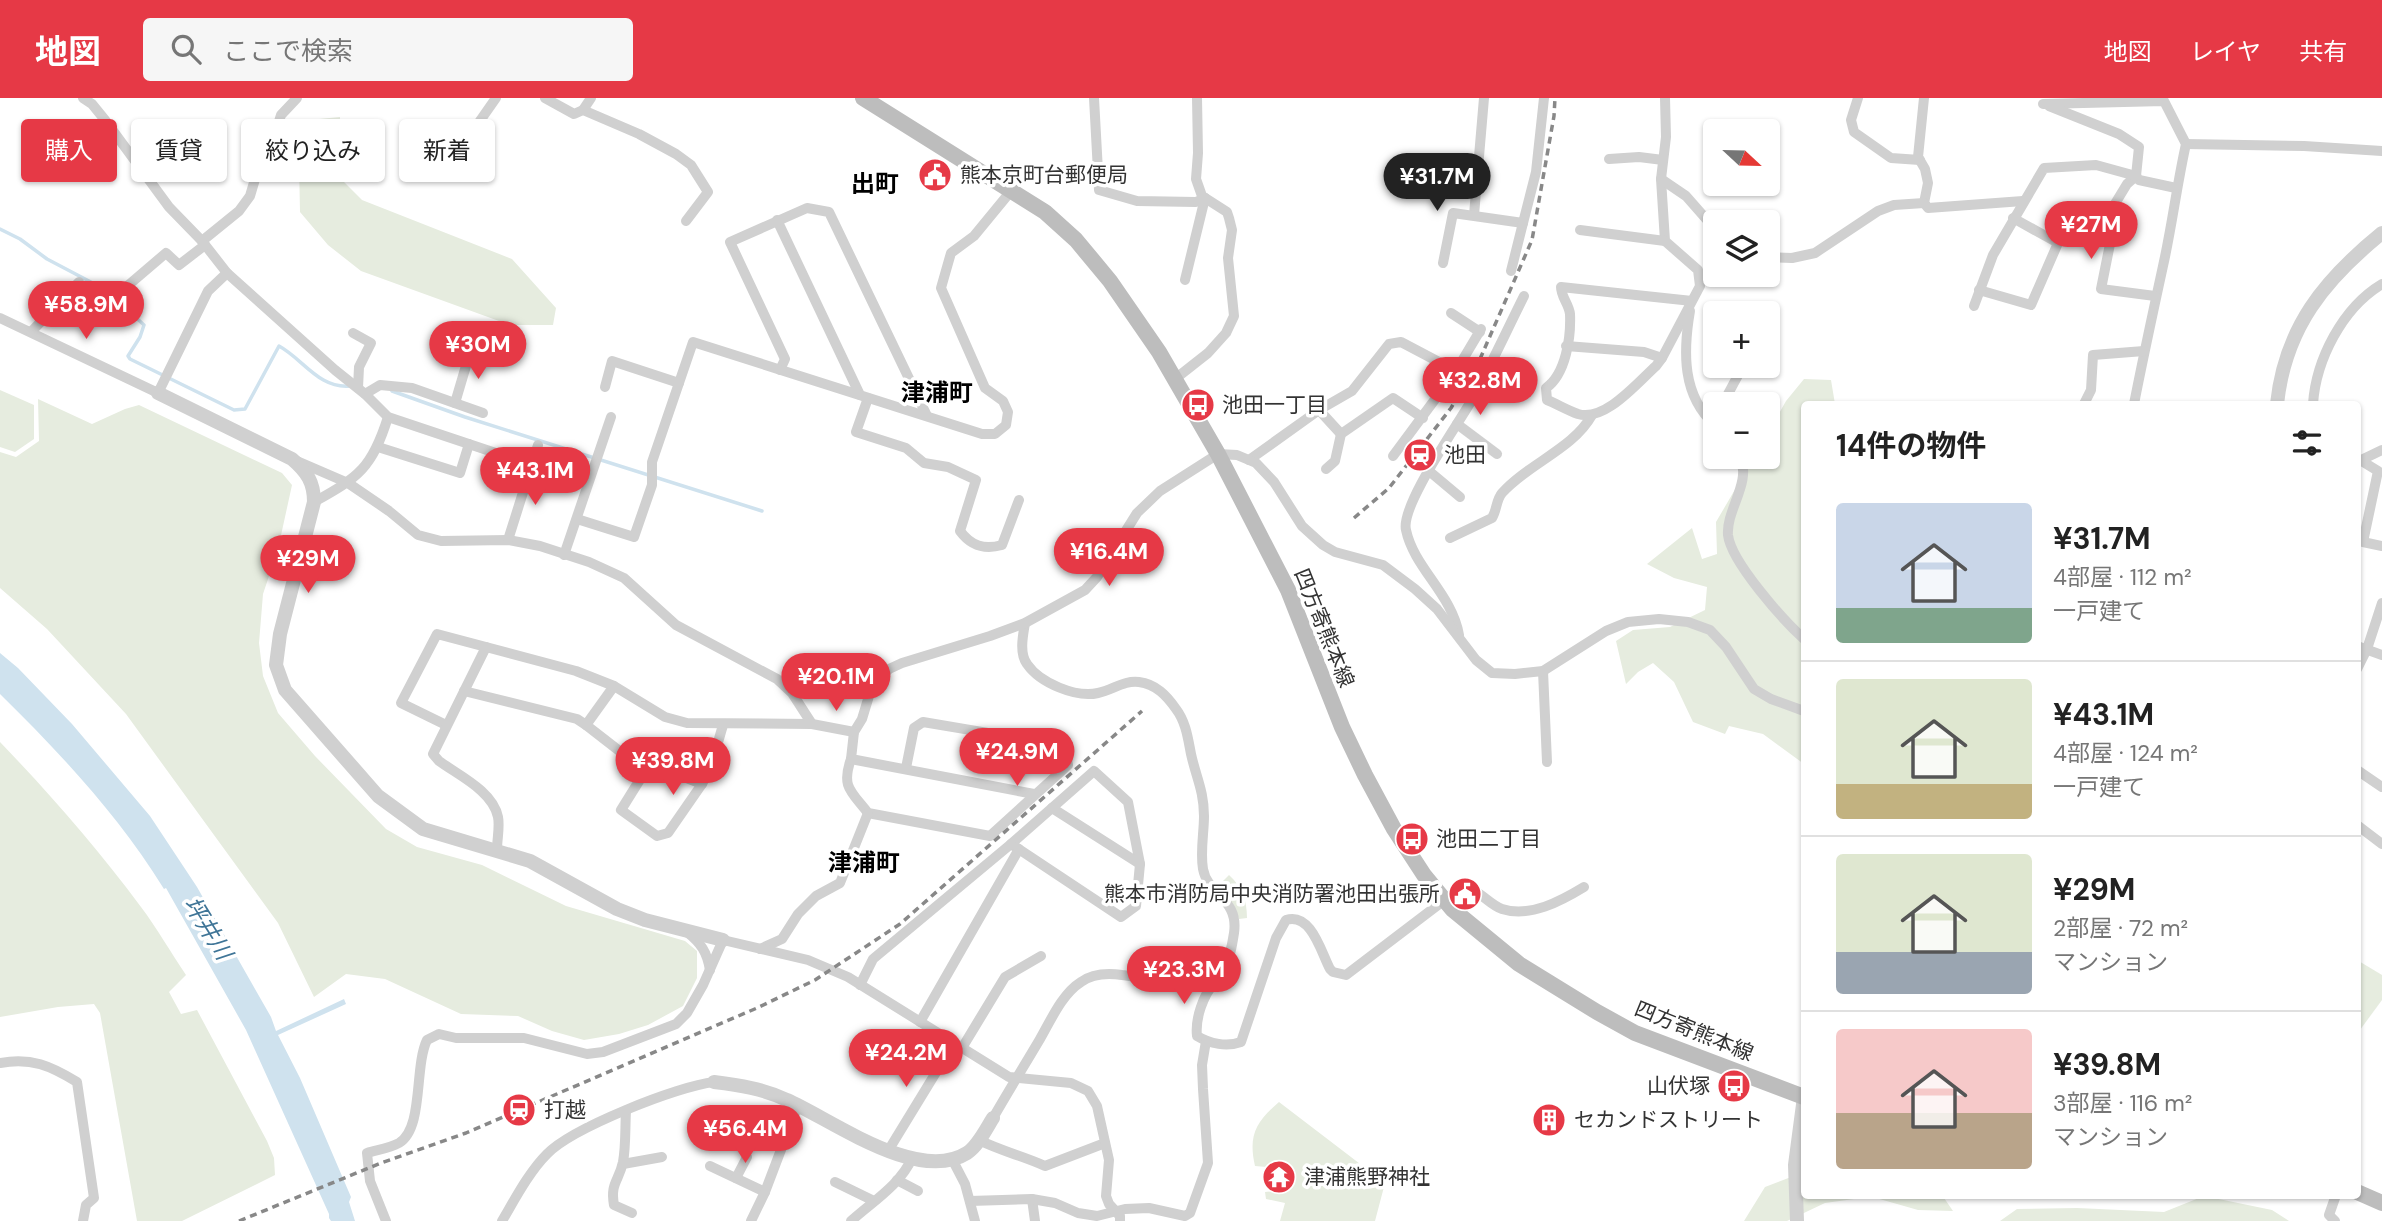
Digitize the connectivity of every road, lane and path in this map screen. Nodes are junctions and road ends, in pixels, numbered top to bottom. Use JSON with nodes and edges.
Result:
{"nodes":[{"id":1,"x":83,"y":98,"type":"edge"},
{"id":2,"x":295,"y":98,"type":"edge"},
{"id":3,"x":496,"y":98,"type":"edge"},
{"id":4,"x":545,"y":98,"type":"edge"},
{"id":5,"x":591,"y":98,"type":"edge"},
{"id":6,"x":863,"y":98,"type":"edge"},
{"id":7,"x":1094,"y":98,"type":"edge"},
{"id":8,"x":1197,"y":98,"type":"edge"},
{"id":9,"x":1484,"y":98,"type":"edge"},
{"id":10,"x":1545,"y":98,"type":"edge"},
{"id":11,"x":1665,"y":98,"type":"edge"},
{"id":12,"x":1858,"y":98,"type":"edge"},
{"id":13,"x":1924,"y":98,"type":"edge"},
{"id":14,"x":2046,"y":101,"type":"edge"},
{"id":15,"x":583,"y":110,"type":"junction"},
{"id":16,"x":481,"y":119,"type":"edge"},
{"id":17,"x":2186,"y":144,"type":"junction"},
{"id":18,"x":2382,"y":151,"type":"edge"},
{"id":19,"x":1609,"y":159,"type":"dead end"},
{"id":20,"x":1663,"y":160,"type":"junction"},
{"id":21,"x":1920,"y":160,"type":"junction"},
{"id":22,"x":2136,"y":176,"type":"junction"},
{"id":23,"x":1661,"y":178,"type":"junction"},
{"id":24,"x":2176,"y":188,"type":"junction"},
{"id":25,"x":1011,"y":191,"type":"junction"},
{"id":26,"x":1205,"y":198,"type":"junction"},
{"id":27,"x":2023,"y":201,"type":"junction"},
{"id":28,"x":1924,"y":203,"type":"junction"},
{"id":29,"x":1474,"y":215,"type":"junction"},
{"id":30,"x":1703,"y":216,"type":"edge"},
{"id":31,"x":2013,"y":218,"type":"junction"},
{"id":32,"x":777,"y":220,"type":"junction"},
{"id":33,"x":686,"y":221,"type":"dead end"},
{"id":34,"x":1523,"y":223,"type":"junction"},
{"id":35,"x":1580,"y":230,"type":"dead end"},
{"id":36,"x":2382,"y":233,"type":"edge"},
{"id":37,"x":1665,"y":241,"type":"junction"},
{"id":38,"x":203,"y":243,"type":"junction"},
{"id":39,"x":1780,"y":258,"type":"edge"},
{"id":40,"x":1443,"y":263,"type":"dead end"},
{"id":41,"x":1511,"y":271,"type":"dead end"},
{"id":42,"x":227,"y":273,"type":"junction"},
{"id":43,"x":1185,"y":280,"type":"dead end"},
{"id":44,"x":79,"y":282,"type":"dead end"},
{"id":45,"x":2382,"y":285,"type":"edge"},
{"id":46,"x":125,"y":288,"type":"dead end"},
{"id":47,"x":1979,"y":290,"type":"junction"},
{"id":48,"x":1524,"y":296,"type":"dead end"},
{"id":49,"x":2155,"y":296,"type":"junction"},
{"id":50,"x":1692,"y":301,"type":"junction"},
{"id":51,"x":1974,"y":306,"type":"dead end"},
{"id":52,"x":1451,"y":313,"type":"dead end"},
{"id":53,"x":0,"y":318,"type":"edge"},
{"id":54,"x":31,"y":332,"type":"junction"},
{"id":55,"x":354,"y":333,"type":"dead end"},
{"id":56,"x":1566,"y":346,"type":"junction"},
{"id":57,"x":471,"y":349,"type":"dead end"},
{"id":58,"x":2144,"y":351,"type":"junction"},
{"id":59,"x":1662,"y":358,"type":"junction"},
{"id":60,"x":780,"y":370,"type":"junction"},
{"id":61,"x":1456,"y":371,"type":"junction"},
{"id":62,"x":1175,"y":379,"type":"junction"},
{"id":63,"x":679,"y":383,"type":"junction"},
{"id":64,"x":605,"y":387,"type":"dead end"},
{"id":65,"x":362,"y":391,"type":"junction"},
{"id":66,"x":158,"y":393,"type":"junction"},
{"id":67,"x":864,"y":396,"type":"junction"},
{"id":68,"x":2086,"y":401,"type":"edge"},
{"id":69,"x":2135,"y":401,"type":"edge"},
{"id":70,"x":2277,"y":401,"type":"edge"},
{"id":71,"x":2313,"y":401,"type":"edge"},
{"id":72,"x":455,"y":403,"type":"junction"},
{"id":73,"x":1319,"y":410,"type":"junction"},
{"id":74,"x":483,"y":413,"type":"dead end"},
{"id":75,"x":1592,"y":415,"type":"junction"},
{"id":76,"x":1703,"y":415,"type":"edge"},
{"id":77,"x":927,"y":416,"type":"junction"},
{"id":78,"x":388,"y":417,"type":"junction"},
{"id":79,"x":611,"y":417,"type":"dead end"},
{"id":80,"x":1423,"y":418,"type":"junction"},
{"id":81,"x":1457,"y":424,"type":"junction"},
{"id":82,"x":1341,"y":434,"type":"junction"},
{"id":83,"x":469,"y":444,"type":"junction"},
{"id":84,"x":538,"y":445,"type":"dead end"},
{"id":85,"x":378,"y":447,"type":"junction"},
{"id":86,"x":2382,"y":450,"type":"edge"},
{"id":87,"x":1218,"y":454,"type":"junction"},
{"id":88,"x":1497,"y":454,"type":"dead end"},
{"id":89,"x":1393,"y":456,"type":"dead end"},
{"id":90,"x":292,"y":459,"type":"junction"},
{"id":91,"x":1249,"y":460,"type":"junction"},
{"id":92,"x":2361,"y":460,"type":"edge"},
{"id":93,"x":2361,"y":462,"type":"edge"},
{"id":94,"x":532,"y":465,"type":"junction"},
{"id":95,"x":1326,"y":469,"type":"dead end"},
{"id":96,"x":1743,"y":469,"type":"edge"},
{"id":97,"x":1429,"y":471,"type":"junction"},
{"id":98,"x":348,"y":483,"type":"junction"},
{"id":99,"x":1460,"y":497,"type":"dead end"},
{"id":100,"x":1019,"y":500,"type":"dead end"},
{"id":101,"x":314,"y":502,"type":"junction"},
{"id":102,"x":577,"y":519,"type":"junction"},
{"id":103,"x":1450,"y":538,"type":"dead end"},
{"id":104,"x":508,"y":540,"type":"junction"},
{"id":105,"x":2382,"y":546,"type":"edge"},
{"id":106,"x":564,"y":555,"type":"junction"},
{"id":107,"x":2382,"y":603,"type":"edge"},
{"id":108,"x":1025,"y":623,"type":"junction"},
{"id":109,"x":1801,"y":636,"type":"edge"},
{"id":110,"x":1460,"y":641,"type":"junction"},
{"id":111,"x":486,"y":647,"type":"junction"},
{"id":112,"x":2362,"y":647,"type":"edge"},
{"id":113,"x":2382,"y":655,"type":"edge"},
{"id":114,"x":1543,"y":671,"type":"junction"},
{"id":115,"x":614,"y":686,"type":"junction"},
{"id":116,"x":464,"y":691,"type":"junction"},
{"id":117,"x":1801,"y":710,"type":"edge"},
{"id":118,"x":812,"y":724,"type":"junction"},
{"id":119,"x":446,"y":725,"type":"junction"},
{"id":120,"x":586,"y":725,"type":"junction"},
{"id":121,"x":723,"y":725,"type":"junction"},
{"id":122,"x":854,"y":732,"type":"junction"},
{"id":123,"x":851,"y":759,"type":"junction"},
{"id":124,"x":1547,"y":762,"type":"dead end"},
{"id":125,"x":649,"y":765,"type":"junction"},
{"id":126,"x":906,"y":768,"type":"junction"},
{"id":127,"x":2361,"y":773,"type":"edge"},
{"id":128,"x":702,"y":784,"type":"junction"},
{"id":129,"x":2382,"y":787,"type":"edge"},
{"id":130,"x":1034,"y":794,"type":"junction"},
{"id":131,"x":1052,"y":807,"type":"junction"},
{"id":132,"x":868,"y":813,"type":"junction"},
{"id":133,"x":2361,"y":828,"type":"edge"},
{"id":134,"x":2382,"y":844,"type":"edge"},
{"id":135,"x":1015,"y":847,"type":"junction"},
{"id":136,"x":497,"y":850,"type":"junction"},
{"id":137,"x":1140,"y":864,"type":"junction"},
{"id":138,"x":1584,"y":887,"type":"dead end"},
{"id":139,"x":1445,"y":901,"type":"junction"},
{"id":140,"x":685,"y":930,"type":"junction"},
{"id":141,"x":723,"y":940,"type":"junction"},
{"id":142,"x":760,"y":949,"type":"junction"},
{"id":143,"x":1041,"y":956,"type":"dead end"},
{"id":144,"x":710,"y":970,"type":"junction"},
{"id":145,"x":1213,"y":983,"type":"junction"},
{"id":146,"x":860,"y":985,"type":"junction"},
{"id":147,"x":920,"y":1022,"type":"junction"},
{"id":148,"x":1206,"y":1041,"type":"junction"},
{"id":149,"x":958,"y":1045,"type":"junction"},
{"id":150,"x":0,"y":1063,"type":"edge"},
{"id":151,"x":1016,"y":1078,"type":"junction"},
{"id":152,"x":714,"y":1082,"type":"joint"},
{"id":153,"x":1801,"y":1096,"type":"edge"},
{"id":154,"x":799,"y":1105,"type":"junction"},
{"id":155,"x":626,"y":1111,"type":"junction"},
{"id":156,"x":993,"y":1118,"type":"joint"},
{"id":157,"x":1801,"y":1120,"type":"edge"},
{"id":158,"x":979,"y":1140,"type":"junction"},
{"id":159,"x":1105,"y":1143,"type":"junction"},
{"id":160,"x":888,"y":1151,"type":"junction"},
{"id":161,"x":662,"y":1157,"type":"dead end"},
{"id":162,"x":747,"y":1157,"type":"dead end"},
{"id":163,"x":912,"y":1158,"type":"junction"},
{"id":164,"x":952,"y":1159,"type":"junction"},
{"id":165,"x":623,"y":1164,"type":"junction"},
{"id":166,"x":710,"y":1166,"type":"dead end"},
{"id":167,"x":736,"y":1178,"type":"junction"},
{"id":168,"x":897,"y":1180,"type":"junction"},
{"id":169,"x":835,"y":1182,"type":"dead end"},
{"id":170,"x":918,"y":1191,"type":"dead end"},
{"id":171,"x":765,"y":1192,"type":"junction"},
{"id":172,"x":2361,"y":1194,"type":"edge"},
{"id":173,"x":1032,"y":1199,"type":"junction"},
{"id":174,"x":2335,"y":1199,"type":"edge"},
{"id":175,"x":874,"y":1201,"type":"junction"},
{"id":176,"x":970,"y":1201,"type":"junction"},
{"id":177,"x":2382,"y":1203,"type":"edge"},
{"id":178,"x":632,"y":1213,"type":"dead end"},
{"id":179,"x":1118,"y":1216,"type":"edge"},
{"id":180,"x":1187,"y":1218,"type":"edge"},
{"id":181,"x":83,"y":1221,"type":"edge"},
{"id":182,"x":386,"y":1221,"type":"edge"},
{"id":183,"x":502,"y":1221,"type":"edge"},
{"id":184,"x":751,"y":1221,"type":"edge"},
{"id":185,"x":851,"y":1221,"type":"edge"},
{"id":186,"x":975,"y":1221,"type":"edge"},
{"id":187,"x":1035,"y":1221,"type":"edge"},
{"id":188,"x":1797,"y":1221,"type":"edge"},
{"id":189,"x":2335,"y":1221,"type":"edge"}],
"edges":[{"from":1,"to":38,"type":"street"},
{"from":2,"to":38,"type":"street"},
{"from":3,"to":16,"type":"street"},
{"from":4,"to":15,"type":"street"},
{"from":5,"to":15,"type":"street"},
{"from":6,"to":25,"type":"main road","name":"四方寄熊本線"},
{"from":7,"to":26,"type":"street"},
{"from":8,"to":26,"type":"street"},
{"from":9,"to":29,"type":"street"},
{"from":10,"to":34,"type":"street"},
{"from":11,"to":20,"type":"street"},
{"from":12,"to":21,"type":"street"},
{"from":13,"to":21,"type":"street"},
{"from":14,"to":17,"type":"street"},
{"from":14,"to":22,"type":"street"},
{"from":15,"to":33,"type":"street"},
{"from":17,"to":18,"type":"street"},
{"from":17,"to":24,"type":"street"},
{"from":19,"to":20,"type":"street"},
{"from":20,"to":23,"type":"street"},
{"from":21,"to":28,"type":"street"},
{"from":22,"to":24,"type":"street"},
{"from":22,"to":27,"type":"street"},
{"from":22,"to":49,"type":"street"},
{"from":23,"to":30,"type":"street"},
{"from":23,"to":37,"type":"street"},
{"from":24,"to":49,"type":"street"},
{"from":25,"to":62,"type":"main road","name":"四方寄熊本線"},
{"from":25,"to":77,"type":"street"},
{"from":26,"to":43,"type":"street"},
{"from":26,"to":62,"type":"street"},
{"from":27,"to":28,"type":"street"},
{"from":27,"to":31,"type":"street"},
{"from":28,"to":39,"type":"street"},
{"from":29,"to":34,"type":"street"},
{"from":29,"to":40,"type":"street"},
{"from":31,"to":47,"type":"street"},
{"from":31,"to":47,"type":"street"},
{"from":32,"to":60,"type":"street"},
{"from":32,"to":67,"type":"street"},
{"from":32,"to":77,"type":"street"},
{"from":34,"to":41,"type":"street"},
{"from":35,"to":37,"type":"street"},
{"from":36,"to":70,"type":"street"},
{"from":37,"to":50,"type":"street"},
{"from":38,"to":42,"type":"street"},
{"from":38,"to":46,"type":"street"},
{"from":42,"to":65,"type":"street"},
{"from":42,"to":66,"type":"street"},
{"from":44,"to":54,"type":"street"},
{"from":45,"to":71,"type":"street"},
{"from":47,"to":51,"type":"street"},
{"from":48,"to":81,"type":"street"},
{"from":49,"to":58,"type":"street"},
{"from":50,"to":56,"type":"street"},
{"from":50,"to":59,"type":"street"},
{"from":50,"to":76,"type":"street"},
{"from":52,"to":61,"type":"street"},
{"from":53,"to":54,"type":"street"},
{"from":54,"to":66,"type":"street"},
{"from":55,"to":65,"type":"street"},
{"from":56,"to":59,"type":"street"},
{"from":56,"to":75,"type":"street"},
{"from":57,"to":72,"type":"street"},
{"from":58,"to":68,"type":"street"},
{"from":58,"to":69,"type":"street"},
{"from":59,"to":75,"type":"street"},
{"from":60,"to":63,"type":"street"},
{"from":60,"to":67,"type":"street"},
{"from":61,"to":73,"type":"street"},
{"from":61,"to":80,"type":"street"},
{"from":62,"to":87,"type":"main road","name":"四方寄熊本線"},
{"from":63,"to":64,"type":"street"},
{"from":63,"to":102,"type":"street"},
{"from":65,"to":72,"type":"street"},
{"from":65,"to":78,"type":"street"},
{"from":66,"to":90,"type":"street"},
{"from":67,"to":77,"type":"street"},
{"from":67,"to":100,"type":"street"},
{"from":72,"to":74,"type":"street"},
{"from":73,"to":82,"type":"street"},
{"from":73,"to":91,"type":"street"},
{"from":75,"to":103,"type":"street"},
{"from":78,"to":83,"type":"street"},
{"from":78,"to":85,"type":"street"},
{"from":79,"to":102,"type":"street"},
{"from":80,"to":82,"type":"street"},
{"from":80,"to":89,"type":"street"},
{"from":81,"to":88,"type":"street"},
{"from":81,"to":97,"type":"street"},
{"from":82,"to":95,"type":"street"},
{"from":83,"to":85,"type":"street"},
{"from":83,"to":94,"type":"street"},
{"from":84,"to":94,"type":"street"},
{"from":85,"to":98,"type":"street"},
{"from":86,"to":92,"type":"street"},
{"from":87,"to":91,"type":"street"},
{"from":87,"to":108,"type":"street"},
{"from":87,"to":139,"type":"main road","name":"四方寄熊本線"},
{"from":90,"to":98,"type":"street"},
{"from":90,"to":101,"type":"street"},
{"from":91,"to":110,"type":"street"},
{"from":93,"to":105,"type":"street"},
{"from":94,"to":104,"type":"street"},
{"from":96,"to":109,"type":"street"},
{"from":97,"to":99,"type":"street"},
{"from":97,"to":110,"type":"street"},
{"from":98,"to":101,"type":"street"},
{"from":98,"to":104,"type":"street"},
{"from":101,"to":136,"type":"street"},
{"from":102,"to":106,"type":"street"},
{"from":104,"to":106,"type":"street"},
{"from":106,"to":118,"type":"street"},
{"from":107,"to":112,"type":"street"},
{"from":108,"to":122,"type":"street"},
{"from":108,"to":145,"type":"street"},
{"from":110,"to":114,"type":"street"},
{"from":111,"to":115,"type":"street"},
{"from":111,"to":116,"type":"street"},
{"from":111,"to":119,"type":"street"},
{"from":112,"to":113,"type":"street"},
{"from":114,"to":117,"type":"street"},
{"from":114,"to":124,"type":"street"},
{"from":115,"to":120,"type":"street"},
{"from":115,"to":121,"type":"street"},
{"from":116,"to":119,"type":"street"},
{"from":116,"to":120,"type":"street"},
{"from":118,"to":121,"type":"street"},
{"from":118,"to":122,"type":"street"},
{"from":119,"to":136,"type":"street"},
{"from":120,"to":125,"type":"street"},
{"from":121,"to":128,"type":"street"},
{"from":122,"to":123,"type":"street"},
{"from":123,"to":126,"type":"street"},
{"from":123,"to":132,"type":"street"},
{"from":125,"to":128,"type":"street"},
{"from":125,"to":128,"type":"street"},
{"from":126,"to":130,"type":"street"},
{"from":126,"to":130,"type":"street"},
{"from":127,"to":129,"type":"street"},
{"from":130,"to":132,"type":"street"},
{"from":131,"to":135,"type":"street"},
{"from":131,"to":137,"type":"street"},
{"from":131,"to":137,"type":"street"},
{"from":132,"to":142,"type":"street"},
{"from":133,"to":134,"type":"street"},
{"from":135,"to":137,"type":"street"},
{"from":135,"to":146,"type":"street"},
{"from":135,"to":147,"type":"street"},
{"from":136,"to":140,"type":"street"},
{"from":138,"to":139,"type":"street"},
{"from":139,"to":148,"type":"street"},
{"from":139,"to":153,"type":"main road","name":"四方寄熊本線"},
{"from":140,"to":141,"type":"street"},
{"from":140,"to":144,"type":"street"},
{"from":141,"to":142,"type":"street"},
{"from":141,"to":144,"type":"street"},
{"from":142,"to":146,"type":"street"},
{"from":143,"to":149,"type":"street"},
{"from":144,"to":182,"type":"street"},
{"from":145,"to":148,"type":"street"},
{"from":145,"to":151,"type":"street"},
{"from":146,"to":147,"type":"street"},
{"from":147,"to":149,"type":"street"},
{"from":148,"to":180,"type":"street"},
{"from":149,"to":151,"type":"street"},
{"from":149,"to":160,"type":"street"},
{"from":150,"to":181,"type":"street"},
{"from":151,"to":156,"type":"street"},
{"from":151,"to":159,"type":"street"},
{"from":152,"to":154,"type":"street"},
{"from":152,"to":155,"type":"street"},
{"from":154,"to":160,"type":"street"},
{"from":154,"to":171,"type":"street"},
{"from":155,"to":165,"type":"street"},
{"from":155,"to":183,"type":"street"},
{"from":156,"to":158,"type":"street"},
{"from":157,"to":188,"type":"street"},
{"from":158,"to":159,"type":"street"},
{"from":158,"to":164,"type":"street"},
{"from":159,"to":179,"type":"street"},
{"from":160,"to":163,"type":"street"},
{"from":161,"to":165,"type":"street"},
{"from":162,"to":167,"type":"street"},
{"from":163,"to":164,"type":"street"},
{"from":163,"to":168,"type":"street"},
{"from":164,"to":176,"type":"street"},
{"from":165,"to":178,"type":"street"},
{"from":166,"to":167,"type":"street"},
{"from":167,"to":171,"type":"street"},
{"from":168,"to":170,"type":"street"},
{"from":168,"to":175,"type":"street"},
{"from":169,"to":175,"type":"street"},
{"from":171,"to":184,"type":"street"},
{"from":172,"to":177,"type":"main road"},
{"from":173,"to":176,"type":"street"},
{"from":173,"to":179,"type":"street"},
{"from":173,"to":187,"type":"street"},
{"from":174,"to":189,"type":"street"},
{"from":175,"to":185,"type":"street"},
{"from":176,"to":186,"type":"street"},
{"from":179,"to":180,"type":"street"}]}
